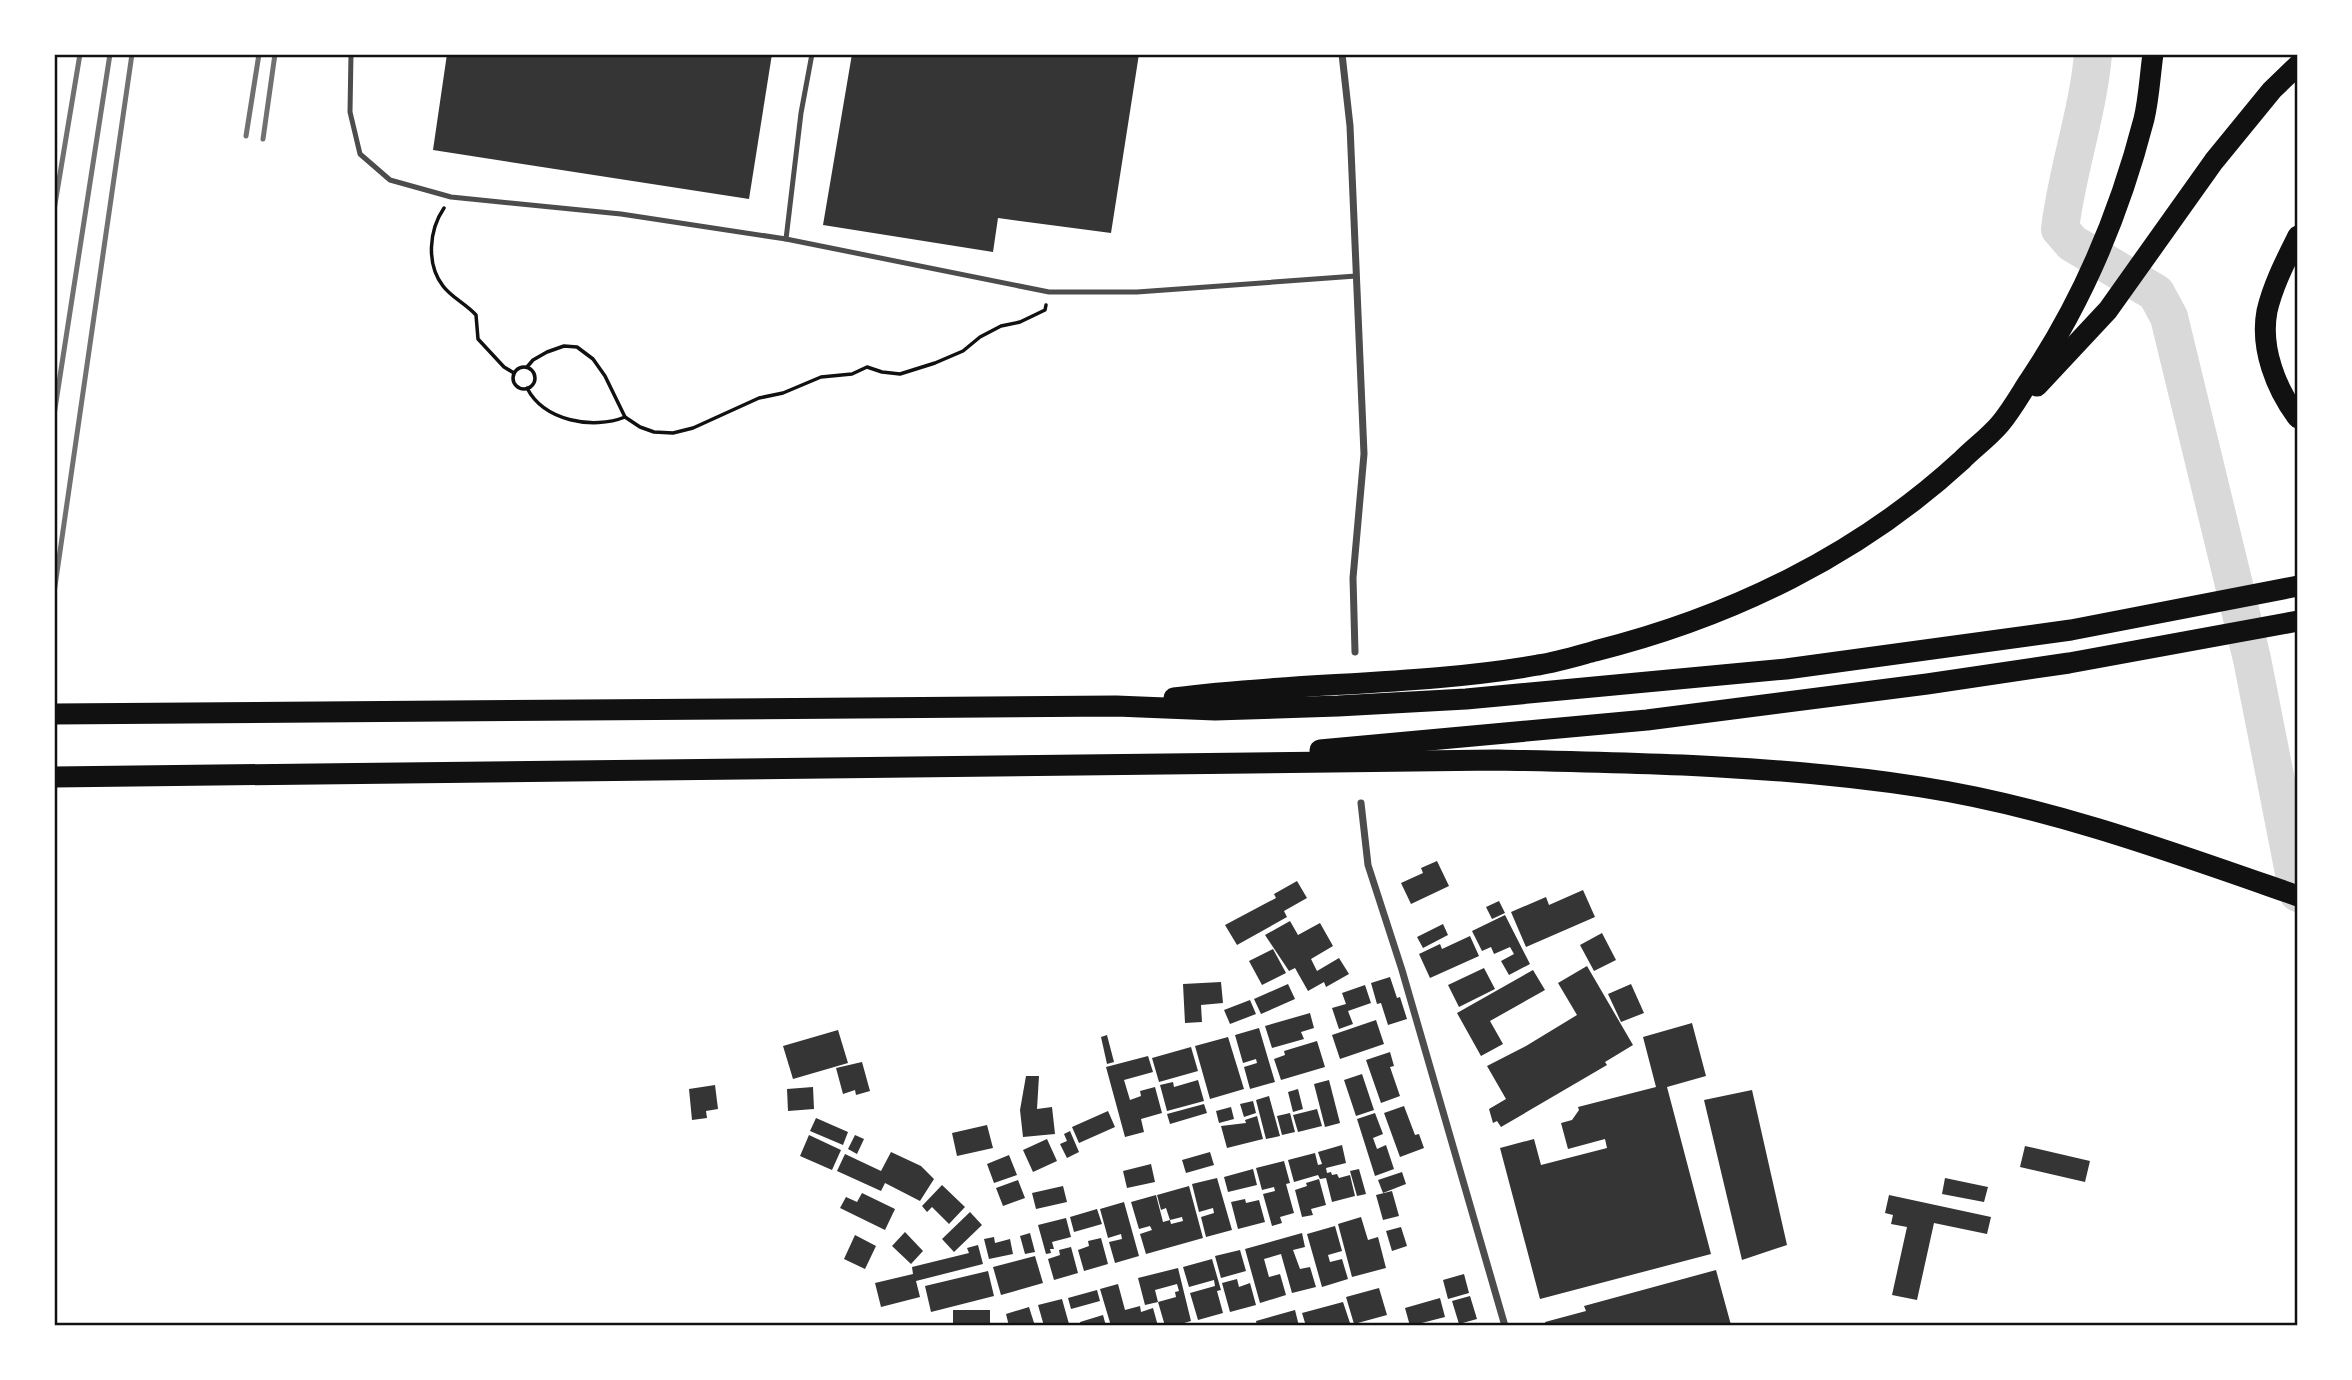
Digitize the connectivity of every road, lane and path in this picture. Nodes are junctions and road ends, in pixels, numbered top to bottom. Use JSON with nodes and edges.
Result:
{"nodes":[{"id":1,"x":351,"y":54,"type":"edge"},
{"id":2,"x":811,"y":54,"type":"edge"},
{"id":3,"x":1342,"y":54,"type":"edge"},
{"id":4,"x":2153,"y":54,"type":"edge"},
{"id":5,"x":2298,"y":65,"type":"edge"},
{"id":6,"x":451,"y":197,"type":"junction"},
{"id":7,"x":2298,"y":236,"type":"edge"},
{"id":8,"x":786,"y":240,"type":"junction"},
{"id":9,"x":1356,"y":276,"type":"junction"},
{"id":10,"x":1049,"y":292,"type":"junction"},
{"id":11,"x":527,"y":368,"type":"junction"},
{"id":12,"x":514,"y":373,"type":"junction"},
{"id":13,"x":527,"y":388,"type":"junction"},
{"id":14,"x":625,"y":417,"type":"junction"},
{"id":15,"x":2298,"y":418,"type":"edge"},
{"id":16,"x":2000,"y":424,"type":"junction"},
{"id":17,"x":2298,"y":586,"type":"edge"},
{"id":18,"x":2298,"y":621,"type":"edge"},
{"id":19,"x":1354,"y":652,"type":"dead end"},
{"id":20,"x":1116,"y":706,"type":"junction"},
{"id":21,"x":54,"y":714,"type":"edge"},
{"id":22,"x":1165,"y":764,"type":"junction"},
{"id":23,"x":54,"y":777,"type":"edge"},
{"id":24,"x":1361,"y":803,"type":"dead end"},
{"id":25,"x":2298,"y":896,"type":"edge"},
{"id":26,"x":1505,"y":1326,"type":"edge"}],
"edges":[{"from":1,"to":6,"type":"lane"},
{"from":2,"to":8,"type":"lane"},
{"from":3,"to":9,"type":"street"},
{"from":4,"to":16,"type":"highway"},
{"from":5,"to":16,"type":"highway"},
{"from":6,"to":8,"type":"lane"},
{"from":6,"to":12,"type":"path"},
{"from":7,"to":15,"type":"highway"},
{"from":8,"to":10,"type":"lane"},
{"from":9,"to":10,"type":"lane"},
{"from":9,"to":19,"type":"street"},
{"from":10,"to":14,"type":"path"},
{"from":11,"to":12,"type":"path"},
{"from":11,"to":13,"type":"path"},
{"from":11,"to":14,"type":"path"},
{"from":12,"to":13,"type":"path"},
{"from":13,"to":14,"type":"path"},
{"from":16,"to":20,"type":"highway"},
{"from":17,"to":20,"type":"highway"},
{"from":18,"to":22,"type":"highway"},
{"from":20,"to":21,"type":"highway"},
{"from":22,"to":23,"type":"highway"},
{"from":22,"to":25,"type":"highway"},
{"from":24,"to":26,"type":"street"}]}
